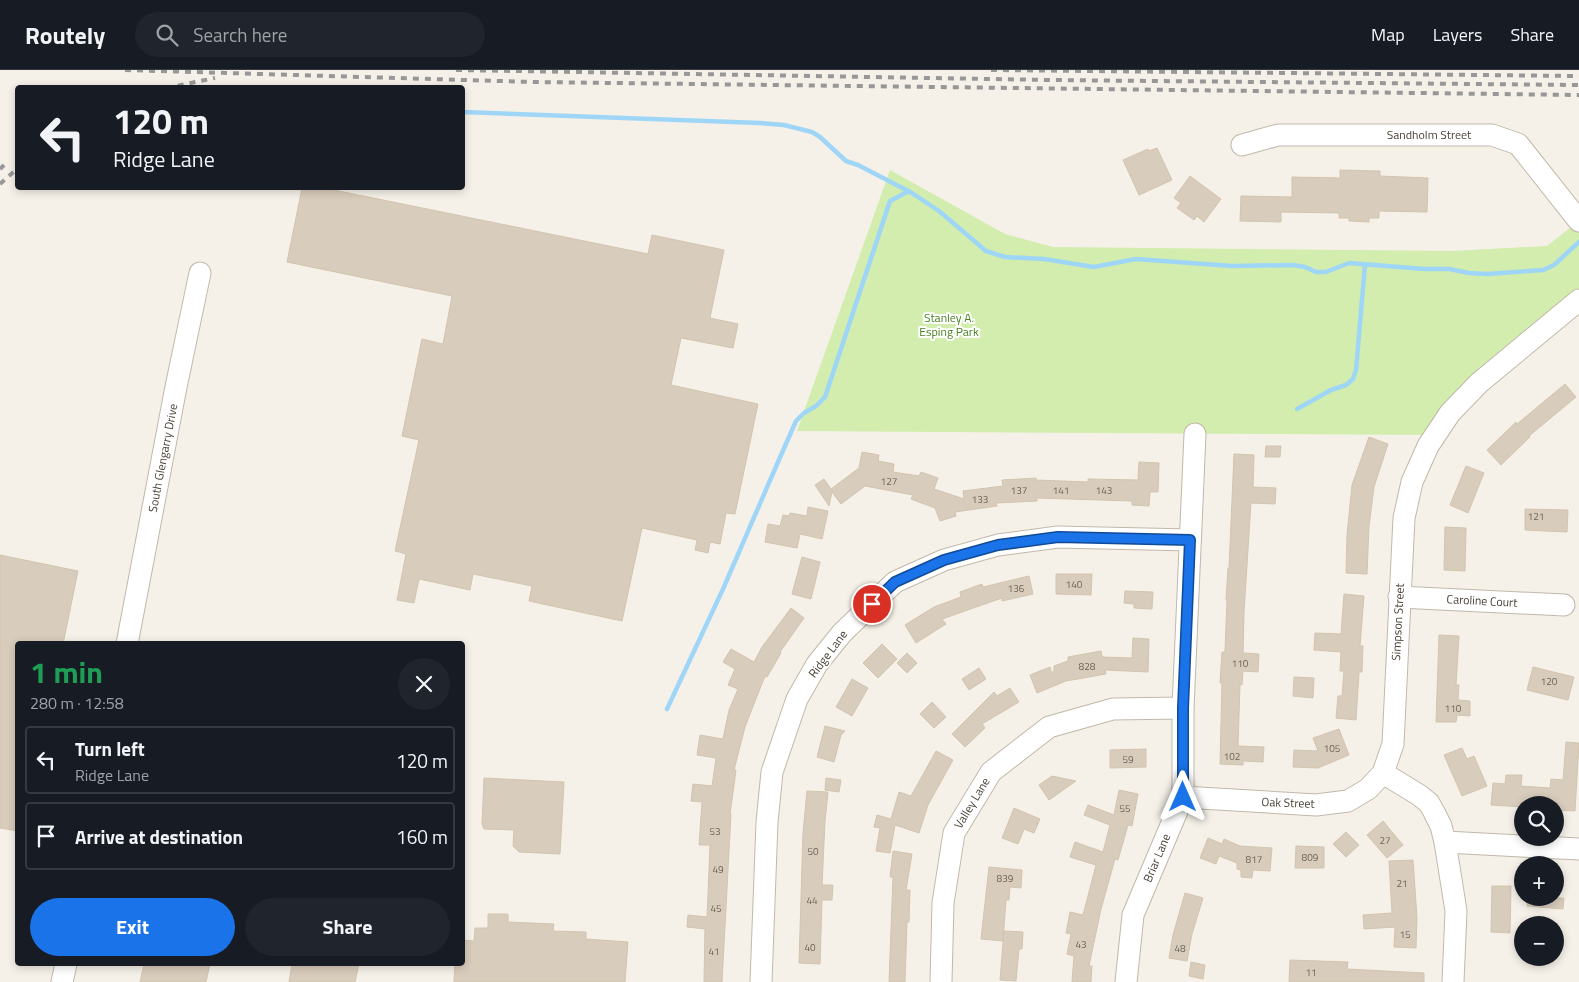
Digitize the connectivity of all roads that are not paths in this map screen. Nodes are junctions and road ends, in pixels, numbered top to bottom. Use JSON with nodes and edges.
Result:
{"nodes":[{"id":1,"x":1242,"y":145,"type":"dead end"},
{"id":2,"x":1579,"y":221,"type":"edge"},
{"id":3,"x":200,"y":273,"type":"dead end"},
{"id":4,"x":1579,"y":300,"type":"edge"},
{"id":5,"x":1195,"y":434,"type":"dead end"},
{"id":6,"x":1190,"y":540,"type":"junction"},
{"id":7,"x":1399,"y":597,"type":"junction"},
{"id":8,"x":1564,"y":605,"type":"dead end"},
{"id":9,"x":129,"y":641,"type":"edge"},
{"id":10,"x":1183,"y":708,"type":"junction"},
{"id":11,"x":1383,"y":773,"type":"junction"},
{"id":12,"x":1183,"y":797,"type":"junction"},
{"id":13,"x":1445,"y":842,"type":"junction"},
{"id":14,"x":1579,"y":849,"type":"edge"},
{"id":15,"x":66,"y":966,"type":"edge"},
{"id":16,"x":62,"y":982,"type":"edge"},
{"id":17,"x":761,"y":982,"type":"edge"},
{"id":18,"x":940,"y":982,"type":"edge"},
{"id":19,"x":1126,"y":982,"type":"edge"},
{"id":20,"x":1453,"y":982,"type":"edge"}],
"edges":[{"from":1,"to":2,"type":"street","name":"Sandholm Street"},
{"from":3,"to":9,"type":"street","name":"South Glengarry Drive"},
{"from":4,"to":7,"type":"street","name":"Simpson Street"},
{"from":5,"to":6,"type":"street","name":"Briar Lane"},
{"from":6,"to":10,"type":"street","name":"Briar Lane"},
{"from":6,"to":17,"type":"street","name":"Ridge Lane"},
{"from":7,"to":8,"type":"street","name":"Caroline Court"},
{"from":7,"to":11,"type":"street","name":"Simpson Street"},
{"from":10,"to":12,"type":"street","name":"Briar Lane"},
{"from":10,"to":18,"type":"street","name":"Valley Lane"},
{"from":11,"to":12,"type":"street","name":"Oak Street"},
{"from":11,"to":13,"type":"street"},
{"from":12,"to":19,"type":"street","name":"Briar Lane"},
{"from":13,"to":14,"type":"street"},
{"from":13,"to":20,"type":"street"},
{"from":15,"to":16,"type":"street"}]}
